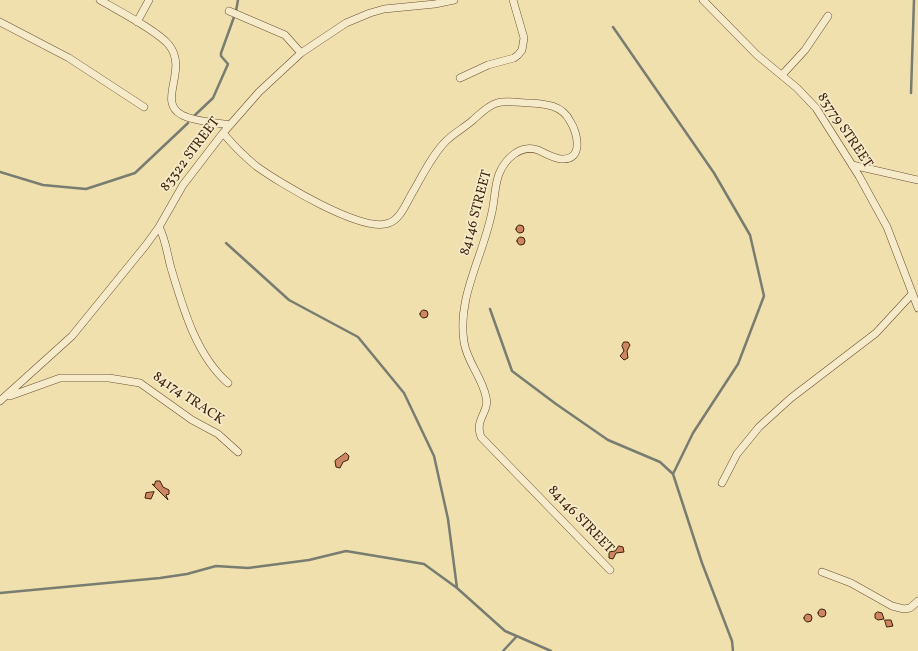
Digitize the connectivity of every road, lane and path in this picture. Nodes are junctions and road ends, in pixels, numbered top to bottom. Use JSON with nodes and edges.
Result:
{"nodes":[{"id":1,"x":100,"y":0,"type":"edge"},
{"id":2,"x":149,"y":0,"type":"edge"},
{"id":3,"x":410,"y":0,"type":"edge"},
{"id":4,"x":454,"y":0,"type":"edge"},
{"id":5,"x":513,"y":0,"type":"edge"},
{"id":6,"x":703,"y":0,"type":"edge"},
{"id":7,"x":421,"y":4,"type":"edge"},
{"id":8,"x":229,"y":10,"type":"dead end"},
{"id":9,"x":828,"y":16,"type":"dead end"},
{"id":10,"x":0,"y":22,"type":"edge"},
{"id":11,"x":137,"y":22,"type":"junction"},
{"id":12,"x":300,"y":53,"type":"junction"},
{"id":13,"x":782,"y":75,"type":"junction"},
{"id":14,"x":460,"y":78,"type":"dead end"},
{"id":15,"x":144,"y":108,"type":"dead end"},
{"id":16,"x":230,"y":124,"type":"junction"},
{"id":17,"x":223,"y":133,"type":"junction"},
{"id":18,"x":852,"y":165,"type":"junction"},
{"id":19,"x":918,"y":180,"type":"edge"},
{"id":20,"x":159,"y":227,"type":"junction"},
{"id":21,"x":912,"y":294,"type":"junction"},
{"id":22,"x":918,"y":308,"type":"edge"},
{"id":23,"x":228,"y":383,"type":"dead end"},
{"id":24,"x":1,"y":400,"type":"edge"},
{"id":25,"x":238,"y":452,"type":"dead end"},
{"id":26,"x":722,"y":483,"type":"dead end"},
{"id":27,"x":610,"y":570,"type":"dead end"},
{"id":28,"x":822,"y":572,"type":"dead end"},
{"id":29,"x":918,"y":601,"type":"edge"}],
"edges":[{"from":1,"to":11,"type":"street"},
{"from":2,"to":11,"type":"street"},
{"from":3,"to":7,"type":"street"},
{"from":4,"to":7,"type":"street","name":"83322 STREET"},
{"from":5,"to":14,"type":"street"},
{"from":6,"to":13,"type":"street","name":"83779 STREET"},
{"from":7,"to":12,"type":"street","name":"83322 STREET"},
{"from":8,"to":12,"type":"street"},
{"from":9,"to":13,"type":"street"},
{"from":10,"to":15,"type":"street"},
{"from":11,"to":16,"type":"street"},
{"from":12,"to":16,"type":"street","name":"83322 STREET"},
{"from":13,"to":18,"type":"street","name":"83779 STREET"},
{"from":16,"to":17,"type":"street","name":"83322 STREET"},
{"from":17,"to":20,"type":"street","name":"83322 STREET"},
{"from":17,"to":27,"type":"street","name":"84146 STREET"},
{"from":18,"to":19,"type":"street"},
{"from":18,"to":21,"type":"street","name":"83779 STREET"},
{"from":20,"to":23,"type":"street"},
{"from":20,"to":24,"type":"street","name":"83322 STREET"},
{"from":21,"to":22,"type":"street","name":"83779 STREET"},
{"from":21,"to":26,"type":"street"},
{"from":24,"to":25,"type":"street","name":"84174 TRACK"},
{"from":28,"to":29,"type":"street"}]}
